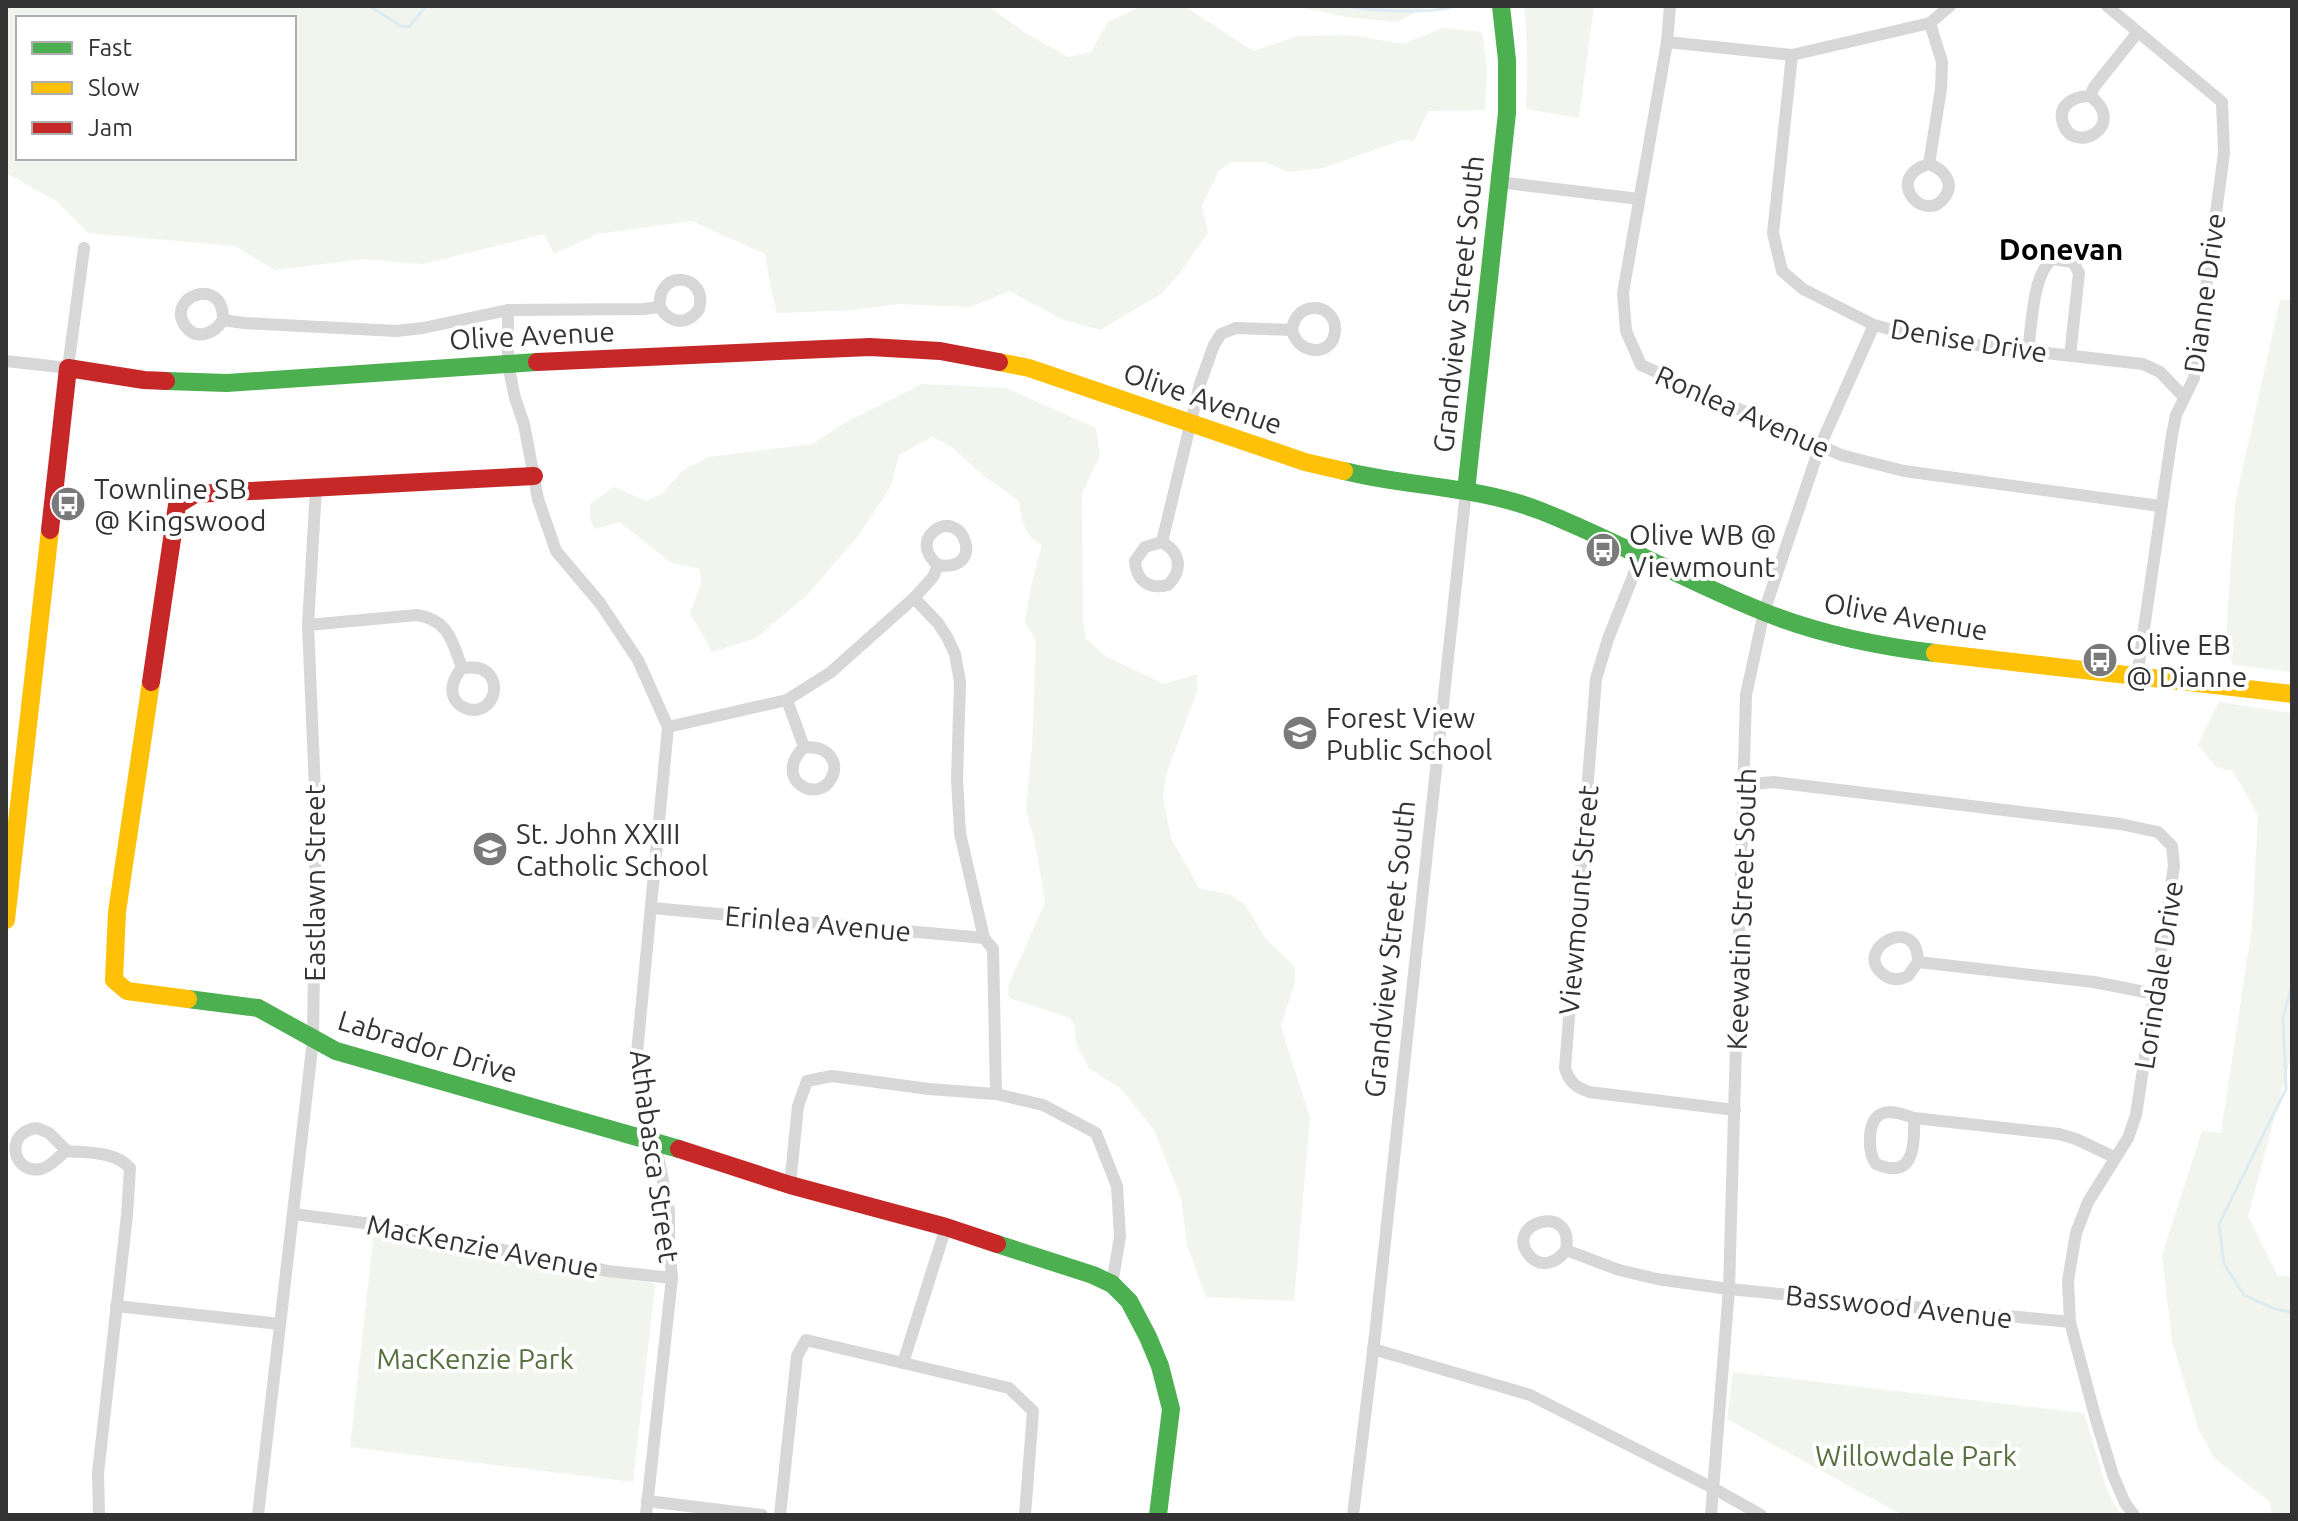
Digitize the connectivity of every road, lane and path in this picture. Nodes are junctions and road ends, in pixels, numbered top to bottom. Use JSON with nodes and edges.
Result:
{"nodes":[{"id":1,"x":1501,"y":6,"type":"edge"},
{"id":2,"x":1670,"y":6,"type":"edge"},
{"id":3,"x":1950,"y":6,"type":"edge"},
{"id":4,"x":2107,"y":6,"type":"edge"},
{"id":5,"x":1930,"y":23,"type":"junction"},
{"id":6,"x":2138,"y":32,"type":"junction"},
{"id":7,"x":1667,"y":42,"type":"junction"},
{"id":8,"x":1792,"y":55,"type":"junction"},
{"id":9,"x":2090,"y":96,"type":"dead end"},
{"id":10,"x":1929,"y":164,"type":"dead end"},
{"id":11,"x":1498,"y":182,"type":"junction"},
{"id":12,"x":1639,"y":199,"type":"junction"},
{"id":13,"x":84,"y":248,"type":"dead end"},
{"id":14,"x":660,"y":307,"type":"dead end"},
{"id":15,"x":508,"y":310,"type":"junction"},
{"id":16,"x":223,"y":320,"type":"dead end"},
{"id":17,"x":1874,"y":325,"type":"junction"},
{"id":18,"x":1292,"y":330,"type":"dead end"},
{"id":19,"x":2028,"y":351,"type":"junction"},
{"id":20,"x":2070,"y":356,"type":"junction"},
{"id":21,"x":6,"y":361,"type":"edge"},
{"id":22,"x":508,"y":364,"type":"junction"},
{"id":23,"x":68,"y":368,"type":"junction"},
{"id":24,"x":2184,"y":397,"type":"junction"},
{"id":25,"x":1191,"y":424,"type":"junction"},
{"id":26,"x":1820,"y":446,"type":"junction"},
{"id":27,"x":534,"y":476,"type":"junction"},
{"id":28,"x":316,"y":488,"type":"junction"},
{"id":29,"x":1466,"y":491,"type":"junction"},
{"id":30,"x":2160,"y":506,"type":"junction"},
{"id":31,"x":1162,"y":542,"type":"dead end"},
{"id":32,"x":1641,"y":556,"type":"junction"},
{"id":33,"x":938,"y":565,"type":"dead end"},
{"id":34,"x":914,"y":598,"type":"junction"},
{"id":35,"x":1764,"y":612,"type":"junction"},
{"id":36,"x":308,"y":625,"type":"junction"},
{"id":37,"x":462,"y":668,"type":"dead end"},
{"id":38,"x":2137,"y":677,"type":"junction"},
{"id":39,"x":2292,"y":694,"type":"edge"},
{"id":40,"x":787,"y":700,"type":"junction"},
{"id":41,"x":668,"y":727,"type":"junction"},
{"id":42,"x":804,"y":747,"type":"dead end"},
{"id":43,"x":1744,"y":785,"type":"junction"},
{"id":44,"x":652,"y":908,"type":"junction"},
{"id":45,"x":6,"y":920,"type":"edge"},
{"id":46,"x":984,"y":938,"type":"junction"},
{"id":47,"x":1918,"y":962,"type":"dead end"},
{"id":48,"x":2155,"y":994,"type":"junction"},
{"id":49,"x":313,"y":1040,"type":"junction"},
{"id":50,"x":996,"y":1094,"type":"junction"},
{"id":51,"x":1735,"y":1110,"type":"junction"},
{"id":52,"x":1914,"y":1118,"type":"junction"},
{"id":53,"x":649,"y":1139,"type":"junction"},
{"id":54,"x":67,"y":1151,"type":"dead end"},
{"id":55,"x":2114,"y":1157,"type":"junction"},
{"id":56,"x":790,"y":1185,"type":"junction"},
{"id":57,"x":294,"y":1214,"type":"junction"},
{"id":58,"x":946,"y":1227,"type":"junction"},
{"id":59,"x":1566,"y":1250,"type":"dead end"},
{"id":60,"x":672,"y":1278,"type":"junction"},
{"id":61,"x":1112,"y":1284,"type":"junction"},
{"id":62,"x":1729,"y":1289,"type":"junction"},
{"id":63,"x":116,"y":1306,"type":"junction"},
{"id":64,"x":2070,"y":1322,"type":"junction"},
{"id":65,"x":280,"y":1324,"type":"junction"},
{"id":66,"x":1373,"y":1349,"type":"junction"},
{"id":67,"x":903,"y":1363,"type":"junction"},
{"id":68,"x":1713,"y":1488,"type":"junction"},
{"id":69,"x":647,"y":1501,"type":"junction"},
{"id":70,"x":99,"y":1515,"type":"edge"},
{"id":71,"x":258,"y":1515,"type":"edge"},
{"id":72,"x":646,"y":1515,"type":"edge"},
{"id":73,"x":762,"y":1515,"type":"edge"},
{"id":74,"x":780,"y":1515,"type":"edge"},
{"id":75,"x":1025,"y":1515,"type":"edge"},
{"id":76,"x":1158,"y":1515,"type":"edge"},
{"id":77,"x":1353,"y":1515,"type":"edge"},
{"id":78,"x":1711,"y":1515,"type":"edge"},
{"id":79,"x":1761,"y":1515,"type":"edge"},
{"id":80,"x":2134,"y":1515,"type":"edge"}],
"edges":[{"from":1,"to":11,"type":"main road","name":"Grandview Street South"},
{"from":2,"to":7,"type":"street","name":"Ronlea Avenue"},
{"from":3,"to":5,"type":"street"},
{"from":4,"to":6,"type":"street","name":"Dianne Drive"},
{"from":5,"to":8,"type":"street"},
{"from":5,"to":10,"type":"street"},
{"from":6,"to":9,"type":"street"},
{"from":6,"to":24,"type":"street","name":"Dianne Drive"},
{"from":7,"to":8,"type":"street"},
{"from":7,"to":12,"type":"street","name":"Ronlea Avenue"},
{"from":8,"to":17,"type":"street","name":"Denise Drive"},
{"from":11,"to":12,"type":"street"},
{"from":11,"to":29,"type":"main road","name":"Grandview Street South"},
{"from":12,"to":26,"type":"street","name":"Ronlea Avenue"},
{"from":13,"to":23,"type":"street"},
{"from":14,"to":15,"type":"street"},
{"from":15,"to":16,"type":"street"},
{"from":15,"to":22,"type":"street","name":"Athabasca Street"},
{"from":17,"to":19,"type":"street","name":"Denise Drive"},
{"from":17,"to":26,"type":"street","name":"Keewatin Street South"},
{"from":18,"to":25,"type":"street"},
{"from":19,"to":20,"type":"street","name":"Denise Drive"},
{"from":19,"to":20,"type":"street"},
{"from":20,"to":24,"type":"street","name":"Denise Drive"},
{"from":21,"to":23,"type":"street"},
{"from":22,"to":23,"type":"main road","name":"Olive Avenue"},
{"from":22,"to":25,"type":"main road","name":"Olive Avenue"},
{"from":22,"to":27,"type":"street","name":"Athabasca Street"},
{"from":23,"to":45,"type":"main road"},
{"from":24,"to":30,"type":"street","name":"Dianne Drive"},
{"from":25,"to":29,"type":"main road","name":"Olive Avenue"},
{"from":25,"to":31,"type":"street"},
{"from":26,"to":30,"type":"street","name":"Ronlea Avenue"},
{"from":26,"to":35,"type":"street","name":"Keewatin Street South"},
{"from":27,"to":28,"type":"main road","name":"Labrador Drive"},
{"from":27,"to":41,"type":"street","name":"Athabasca Street"},
{"from":28,"to":36,"type":"street","name":"Eastlawn Street"},
{"from":28,"to":49,"type":"main road","name":"Labrador Drive"},
{"from":29,"to":32,"type":"main road","name":"Olive Avenue"},
{"from":29,"to":66,"type":"street","name":"Grandview Street South"},
{"from":30,"to":38,"type":"street","name":"Dianne Drive"},
{"from":32,"to":35,"type":"main road","name":"Olive Avenue"},
{"from":32,"to":51,"type":"street","name":"Viewmount Street"},
{"from":33,"to":34,"type":"street"},
{"from":34,"to":40,"type":"street"},
{"from":34,"to":46,"type":"street"},
{"from":35,"to":38,"type":"main road","name":"Olive Avenue"},
{"from":35,"to":43,"type":"street","name":"Keewatin Street South"},
{"from":36,"to":37,"type":"street"},
{"from":36,"to":49,"type":"street","name":"Eastlawn Street"},
{"from":38,"to":39,"type":"main road","name":"Olive Avenue"},
{"from":40,"to":41,"type":"street"},
{"from":40,"to":42,"type":"street"},
{"from":41,"to":44,"type":"street","name":"Athabasca Street"},
{"from":43,"to":48,"type":"street","name":"Lorindale Drive"},
{"from":43,"to":51,"type":"street","name":"Keewatin Street South"},
{"from":44,"to":46,"type":"street","name":"Erinlea Avenue"},
{"from":44,"to":53,"type":"street","name":"Athabasca Street"},
{"from":46,"to":50,"type":"street"},
{"from":47,"to":48,"type":"street"},
{"from":48,"to":55,"type":"street","name":"Lorindale Drive"},
{"from":49,"to":53,"type":"main road","name":"Labrador Drive"},
{"from":49,"to":57,"type":"street","name":"Eastlawn Street"},
{"from":50,"to":56,"type":"street"},
{"from":50,"to":61,"type":"street"},
{"from":51,"to":62,"type":"street","name":"Keewatin Street South"},
{"from":52,"to":52,"type":"street"},
{"from":52,"to":55,"type":"street"},
{"from":53,"to":56,"type":"main road","name":"Labrador Drive"},
{"from":53,"to":60,"type":"street","name":"Athabasca Street"},
{"from":54,"to":63,"type":"street"},
{"from":55,"to":64,"type":"street","name":"Lorindale Drive"},
{"from":56,"to":58,"type":"main road","name":"Labrador Drive"},
{"from":57,"to":60,"type":"street","name":"MacKenzie Avenue"},
{"from":57,"to":65,"type":"street","name":"Eastlawn Street"},
{"from":58,"to":61,"type":"main road","name":"Labrador Drive"},
{"from":58,"to":67,"type":"street"},
{"from":59,"to":62,"type":"street","name":"Basswood Avenue"},
{"from":60,"to":69,"type":"street","name":"Athabasca Street"},
{"from":61,"to":76,"type":"main road","name":"Labrador Drive"},
{"from":62,"to":64,"type":"street","name":"Basswood Avenue"},
{"from":62,"to":68,"type":"street","name":"Keewatin Street South"},
{"from":63,"to":65,"type":"street"},
{"from":63,"to":70,"type":"street"},
{"from":64,"to":80,"type":"street","name":"Lorindale Drive"},
{"from":65,"to":71,"type":"street","name":"Eastlawn Street"},
{"from":66,"to":68,"type":"street"},
{"from":66,"to":77,"type":"street","name":"Grandview Street South"},
{"from":67,"to":74,"type":"street"},
{"from":67,"to":75,"type":"street"},
{"from":68,"to":78,"type":"street","name":"Keewatin Street South"},
{"from":68,"to":79,"type":"street"},
{"from":69,"to":72,"type":"street","name":"Athabasca Street"},
{"from":69,"to":73,"type":"street"}]}
